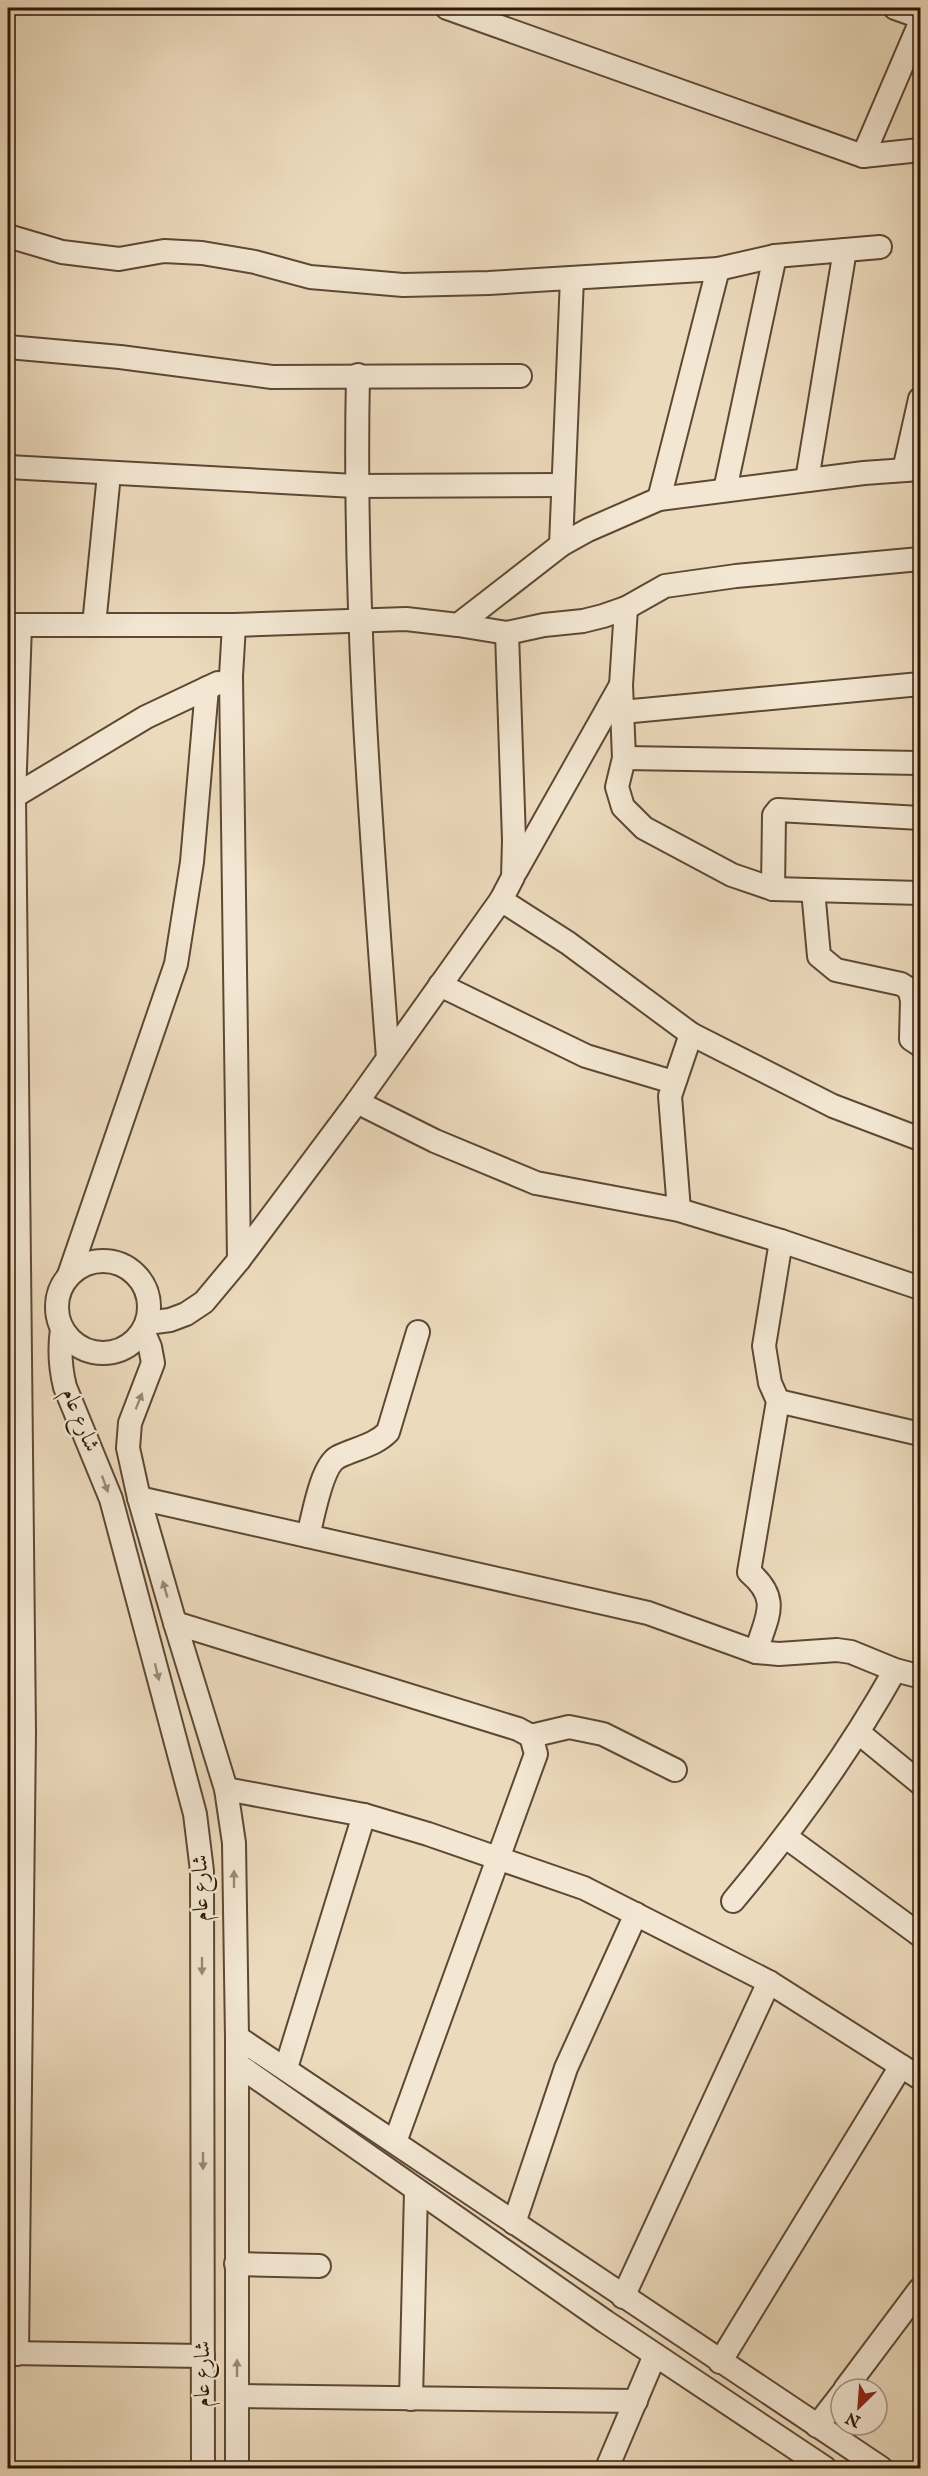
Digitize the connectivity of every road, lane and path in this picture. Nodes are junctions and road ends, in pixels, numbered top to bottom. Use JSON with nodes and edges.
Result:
{"nodes":[{"id":1,"x":447,"y":8,"type":"edge"},
{"id":2,"x":894,"y":8,"type":"edge"},
{"id":3,"x":921,"y":17,"type":"edge"},
{"id":4,"x":921,"y":23,"type":"edge"},
{"id":5,"x":921,"y":150,"type":"edge"},
{"id":6,"x":862,"y":156,"type":"junction"},
{"id":7,"x":8,"y":236,"type":"edge"},
{"id":8,"x":880,"y":248,"type":"dead end"},
{"id":9,"x":845,"y":250,"type":"junction"},
{"id":10,"x":775,"y":256,"type":"junction"},
{"id":11,"x":718,"y":269,"type":"junction"},
{"id":12,"x":572,"y":278,"type":"junction"},
{"id":13,"x":8,"y":347,"type":"edge"},
{"id":14,"x":358,"y":375,"type":"junction"},
{"id":15,"x":520,"y":375,"type":"dead end"},
{"id":16,"x":921,"y":399,"type":"edge"},
{"id":17,"x":8,"y":467,"type":"edge"},
{"id":18,"x":912,"y":469,"type":"edge"},
{"id":19,"x":109,"y":474,"type":"junction"},
{"id":20,"x":807,"y":480,"type":"junction"},
{"id":21,"x":563,"y":485,"type":"junction"},
{"id":22,"x":355,"y":486,"type":"junction"},
{"id":23,"x":725,"y":490,"type":"junction"},
{"id":24,"x":659,"y":499,"type":"junction"},
{"id":25,"x":561,"y":545,"type":"junction"},
{"id":26,"x":921,"y":559,"type":"edge"},
{"id":27,"x":626,"y":608,"type":"junction"},
{"id":28,"x":360,"y":619,"type":"junction"},
{"id":29,"x":14,"y":625,"type":"edge"},
{"id":30,"x":94,"y":625,"type":"junction"},
{"id":31,"x":234,"y":625,"type":"junction"},
{"id":32,"x":459,"y":625,"type":"junction"},
{"id":33,"x":507,"y":633,"type":"junction"},
{"id":34,"x":231,"y":676,"type":"junction"},
{"id":35,"x":921,"y":684,"type":"edge"},
{"id":36,"x":621,"y":685,"type":"junction"},
{"id":37,"x":207,"y":688,"type":"junction"},
{"id":38,"x":622,"y":711,"type":"junction"},
{"id":39,"x":624,"y":758,"type":"junction"},
{"id":40,"x":921,"y":763,"type":"edge"},
{"id":41,"x":11,"y":799,"type":"edge"},
{"id":42,"x":921,"y":818,"type":"edge"},
{"id":43,"x":513,"y":877,"type":"junction"},
{"id":44,"x":773,"y":889,"type":"junction"},
{"id":45,"x":813,"y":890,"type":"junction"},
{"id":46,"x":921,"y":893,"type":"edge"},
{"id":47,"x":501,"y":900,"type":"junction"},
{"id":48,"x":12,"y":956,"type":"edge"},
{"id":49,"x":911,"y":984,"type":"edge"},
{"id":50,"x":440,"y":985,"type":"junction"},
{"id":51,"x":691,"y":1034,"type":"junction"},
{"id":52,"x":921,"y":1044,"type":"edge"},
{"id":53,"x":388,"y":1058,"type":"junction"},
{"id":54,"x":673,"y":1082,"type":"junction"},
{"id":55,"x":357,"y":1102,"type":"junction"},
{"id":56,"x":921,"y":1139,"type":"edge"},
{"id":57,"x":679,"y":1210,"type":"junction"},
{"id":58,"x":781,"y":1241,"type":"junction"},
{"id":59,"x":239,"y":1260,"type":"junction"},
{"id":60,"x":69,"y":1275,"type":"junction"},
{"id":61,"x":921,"y":1288,"type":"edge"},
{"id":62,"x":59,"y":1320,"type":"junction"},
{"id":63,"x":20,"y":1324,"type":"junction"},
{"id":64,"x":145,"y":1327,"type":"junction"},
{"id":65,"x":418,"y":1332,"type":"dead end"},
{"id":66,"x":778,"y":1401,"type":"junction"},
{"id":67,"x":921,"y":1434,"type":"edge"},
{"id":68,"x":139,"y":1498,"type":"junction"},
{"id":69,"x":308,"y":1536,"type":"junction"},
{"id":70,"x":175,"y":1623,"type":"junction"},
{"id":71,"x":756,"y":1652,"type":"junction"},
{"id":72,"x":895,"y":1670,"type":"junction"},
{"id":73,"x":921,"y":1672,"type":"edge"},
{"id":74,"x":16,"y":1731,"type":"edge"},
{"id":75,"x":859,"y":1733,"type":"junction"},
{"id":76,"x":531,"y":1736,"type":"junction"},
{"id":77,"x":675,"y":1770,"type":"dead end"},
{"id":78,"x":921,"y":1783,"type":"edge"},
{"id":79,"x":226,"y":1789,"type":"junction"},
{"id":80,"x":364,"y":1815,"type":"junction"},
{"id":81,"x":786,"y":1838,"type":"junction"},
{"id":82,"x":497,"y":1858,"type":"junction"},
{"id":83,"x":733,"y":1901,"type":"dead end"},
{"id":84,"x":636,"y":1914,"type":"junction"},
{"id":85,"x":202,"y":1925,"type":"junction"},
{"id":86,"x":234,"y":1926,"type":"junction"},
{"id":87,"x":921,"y":1935,"type":"edge"},
{"id":88,"x":769,"y":1982,"type":"junction"},
{"id":89,"x":237,"y":2037,"type":"junction"},
{"id":90,"x":237,"y":2064,"type":"junction"},
{"id":91,"x":901,"y":2066,"type":"junction"},
{"id":92,"x":286,"y":2068,"type":"junction"},
{"id":93,"x":921,"y":2078,"type":"edge"},
{"id":94,"x":395,"y":2142,"type":"junction"},
{"id":95,"x":416,"y":2191,"type":"junction"},
{"id":96,"x":514,"y":2223,"type":"junction"},
{"id":97,"x":236,"y":2264,"type":"junction"},
{"id":98,"x":319,"y":2266,"type":"dead end"},
{"id":99,"x":921,"y":2289,"type":"edge"},
{"id":100,"x":623,"y":2296,"type":"junction"},
{"id":101,"x":12,"y":2353,"type":"edge"},
{"id":102,"x":655,"y":2355,"type":"junction"},
{"id":103,"x":203,"y":2356,"type":"junction"},
{"id":104,"x":720,"y":2362,"type":"junction"},
{"id":105,"x":854,"y":2377,"type":"edge"},
{"id":106,"x":237,"y":2396,"type":"junction"},
{"id":107,"x":411,"y":2399,"type":"junction"},
{"id":108,"x":636,"y":2401,"type":"junction"},
{"id":109,"x":829,"y":2410,"type":"edge"},
{"id":110,"x":817,"y":2426,"type":"junction"},
{"id":111,"x":798,"y":2460,"type":"edge"},
{"id":112,"x":203,"y":2469,"type":"edge"},
{"id":113,"x":237,"y":2469,"type":"edge"},
{"id":114,"x":608,"y":2469,"type":"edge"},
{"id":115,"x":825,"y":2469,"type":"edge"},
{"id":116,"x":881,"y":2469,"type":"edge"}],
"edges":[{"from":1,"to":6,"type":"street"},
{"from":2,"to":3,"type":"street"},
{"from":4,"to":6,"type":"street"},
{"from":5,"to":6,"type":"street"},
{"from":7,"to":12,"type":"street"},
{"from":8,"to":9,"type":"street"},
{"from":9,"to":10,"type":"street"},
{"from":9,"to":20,"type":"street"},
{"from":10,"to":11,"type":"street"},
{"from":10,"to":23,"type":"street"},
{"from":11,"to":12,"type":"street"},
{"from":11,"to":24,"type":"street"},
{"from":12,"to":21,"type":"street"},
{"from":13,"to":14,"type":"street"},
{"from":14,"to":15,"type":"street"},
{"from":14,"to":22,"type":"street"},
{"from":16,"to":18,"type":"street"},
{"from":17,"to":19,"type":"street"},
{"from":18,"to":20,"type":"street"},
{"from":19,"to":22,"type":"street"},
{"from":19,"to":30,"type":"street"},
{"from":20,"to":23,"type":"street"},
{"from":21,"to":22,"type":"street"},
{"from":21,"to":25,"type":"street"},
{"from":22,"to":28,"type":"street"},
{"from":23,"to":24,"type":"street"},
{"from":24,"to":25,"type":"street"},
{"from":25,"to":32,"type":"street"},
{"from":26,"to":27,"type":"street"},
{"from":27,"to":33,"type":"street"},
{"from":27,"to":36,"type":"street"},
{"from":28,"to":31,"type":"street"},
{"from":28,"to":32,"type":"street"},
{"from":28,"to":53,"type":"street"},
{"from":29,"to":30,"type":"street"},
{"from":29,"to":41,"type":"street"},
{"from":30,"to":31,"type":"street"},
{"from":31,"to":34,"type":"street"},
{"from":32,"to":33,"type":"street"},
{"from":33,"to":43,"type":"street"},
{"from":34,"to":37,"type":"street"},
{"from":34,"to":59,"type":"street"},
{"from":35,"to":38,"type":"street"},
{"from":36,"to":38,"type":"street"},
{"from":36,"to":43,"type":"street"},
{"from":37,"to":41,"type":"street"},
{"from":37,"to":60,"type":"street"},
{"from":38,"to":39,"type":"street"},
{"from":39,"to":40,"type":"street"},
{"from":39,"to":44,"type":"street"},
{"from":41,"to":48,"type":"street"},
{"from":42,"to":44,"type":"street"},
{"from":43,"to":47,"type":"street"},
{"from":44,"to":45,"type":"street"},
{"from":45,"to":46,"type":"street"},
{"from":45,"to":49,"type":"street"},
{"from":47,"to":50,"type":"street"},
{"from":47,"to":51,"type":"street"},
{"from":48,"to":63,"type":"street"},
{"from":49,"to":52,"type":"street"},
{"from":50,"to":53,"type":"street"},
{"from":50,"to":54,"type":"street"},
{"from":51,"to":54,"type":"street"},
{"from":51,"to":56,"type":"street"},
{"from":53,"to":55,"type":"street"},
{"from":54,"to":57,"type":"street"},
{"from":55,"to":57,"type":"street"},
{"from":55,"to":59,"type":"street"},
{"from":57,"to":58,"type":"street"},
{"from":58,"to":61,"type":"street"},
{"from":58,"to":66,"type":"street"},
{"from":59,"to":64,"type":"street"},
{"from":60,"to":62,"type":"street"},
{"from":60,"to":64,"type":"street"},
{"from":62,"to":63,"type":"street"},
{"from":62,"to":64,"type":"street"},
{"from":62,"to":85,"type":"street","name":"شارع عام","one_way":true},
{"from":63,"to":74,"type":"street"},
{"from":68,"to":64,"type":"street","name":"شارع عام","one_way":true},
{"from":65,"to":69,"type":"street"},
{"from":66,"to":67,"type":"street"},
{"from":66,"to":71,"type":"street"},
{"from":68,"to":69,"type":"street"},
{"from":70,"to":68,"type":"street","name":"شارع عام","one_way":true},
{"from":69,"to":71,"type":"street"},
{"from":70,"to":76,"type":"street"},
{"from":70,"to":79,"type":"street","name":"شارع عام"},
{"from":71,"to":72,"type":"street"},
{"from":72,"to":73,"type":"street"},
{"from":72,"to":75,"type":"street"},
{"from":74,"to":101,"type":"street"},
{"from":75,"to":78,"type":"street"},
{"from":75,"to":81,"type":"street"},
{"from":76,"to":77,"type":"street"},
{"from":76,"to":82,"type":"street"},
{"from":79,"to":80,"type":"street"},
{"from":86,"to":79,"type":"street","name":"شارع عام","one_way":true},
{"from":80,"to":82,"type":"street"},
{"from":80,"to":92,"type":"street"},
{"from":81,"to":83,"type":"street"},
{"from":81,"to":87,"type":"street"},
{"from":82,"to":84,"type":"street"},
{"from":82,"to":94,"type":"street"},
{"from":84,"to":88,"type":"street"},
{"from":84,"to":96,"type":"street"},
{"from":85,"to":86,"type":"street"},
{"from":85,"to":103,"type":"street","name":"شارع عام","one_way":true},
{"from":86,"to":89,"type":"street","name":"شارع عام"},
{"from":88,"to":91,"type":"street"},
{"from":88,"to":100,"type":"street"},
{"from":89,"to":90,"type":"street","name":"شارع عام"},
{"from":89,"to":92,"type":"street"},
{"from":90,"to":95,"type":"street"},
{"from":90,"to":97,"type":"street","name":"شارع عام"},
{"from":91,"to":93,"type":"street"},
{"from":91,"to":104,"type":"street"},
{"from":92,"to":94,"type":"street"},
{"from":94,"to":96,"type":"street"},
{"from":95,"to":102,"type":"street"},
{"from":95,"to":107,"type":"street"},
{"from":96,"to":100,"type":"street"},
{"from":97,"to":98,"type":"street"},
{"from":106,"to":97,"type":"street","name":"شارع عام","one_way":true},
{"from":99,"to":105,"type":"street"},
{"from":100,"to":104,"type":"street"},
{"from":101,"to":103,"type":"street"},
{"from":102,"to":108,"type":"street"},
{"from":102,"to":111,"type":"street"},
{"from":103,"to":112,"type":"street","name":"شارع عام"},
{"from":104,"to":110,"type":"street"},
{"from":106,"to":107,"type":"street"},
{"from":106,"to":113,"type":"street","name":"شارع عام"},
{"from":107,"to":108,"type":"street"},
{"from":108,"to":114,"type":"street"},
{"from":109,"to":110,"type":"street"},
{"from":110,"to":116,"type":"street"},
{"from":111,"to":115,"type":"street"}]}
